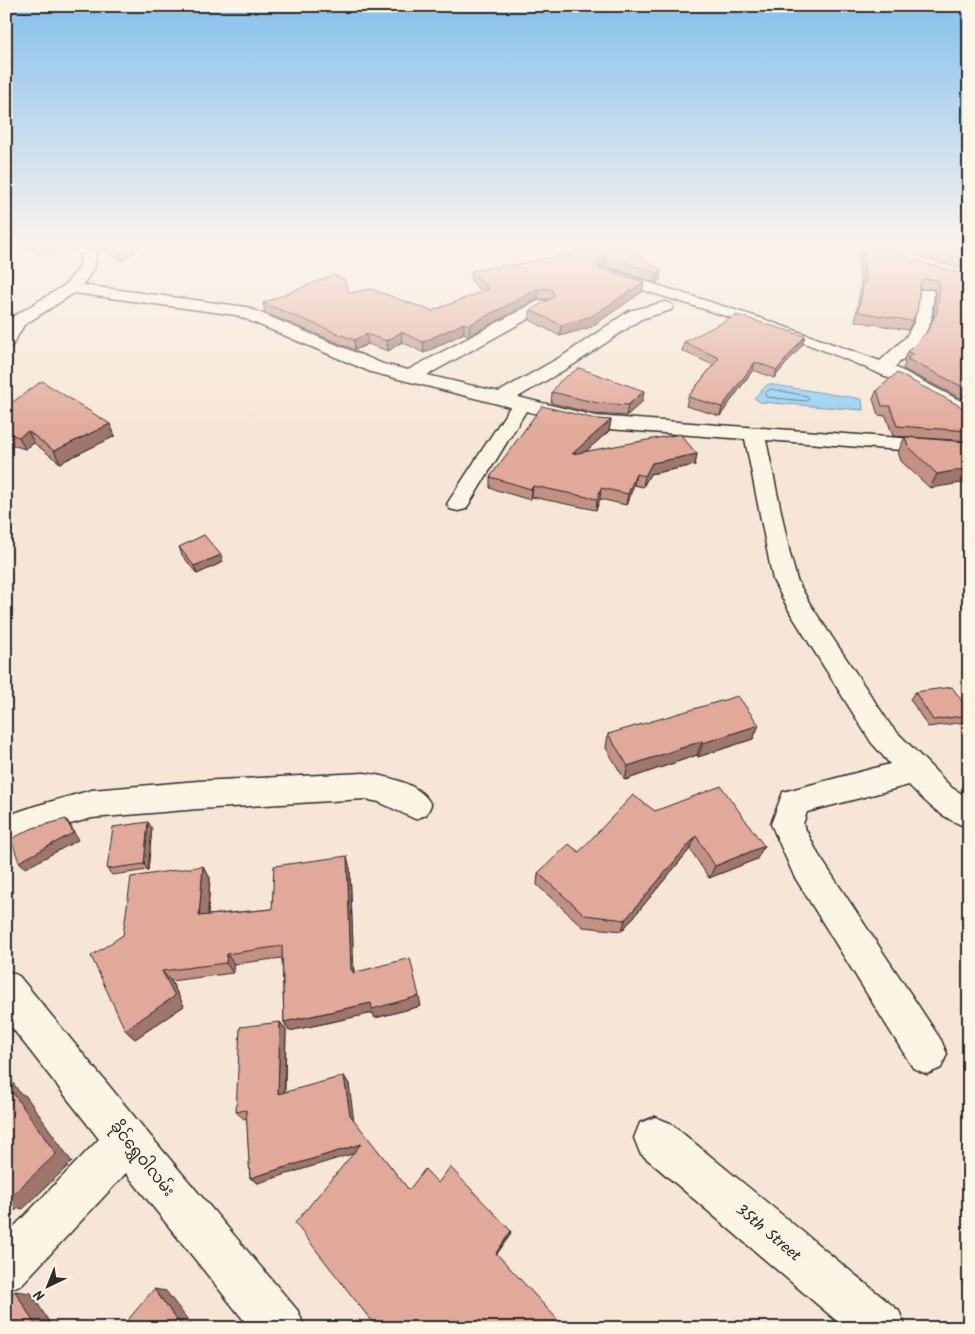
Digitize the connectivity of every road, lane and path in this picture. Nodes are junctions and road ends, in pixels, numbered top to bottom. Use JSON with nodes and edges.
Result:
{"nodes":[{"id":1,"x":44,"y":305,"type":"edge"},
{"id":2,"x":198,"y":305,"type":"edge"},
{"id":3,"x":542,"y":305,"type":"edge"},
{"id":4,"x":706,"y":305,"type":"edge"},
{"id":5,"x":925,"y":305,"type":"edge"},
{"id":6,"x":665,"y":307,"type":"dead end"},
{"id":7,"x":6,"y":342,"type":"edge"},
{"id":8,"x":883,"y":368,"type":"junction"},
{"id":9,"x":411,"y":376,"type":"junction"},
{"id":10,"x":511,"y":401,"type":"junction"},
{"id":11,"x":969,"y":414,"type":"edge"},
{"id":12,"x":754,"y":433,"type":"junction"},
{"id":13,"x":969,"y":449,"type":"edge"},
{"id":14,"x":458,"y":504,"type":"dead end"},
{"id":15,"x":915,"y":770,"type":"junction"},
{"id":16,"x":414,"y":805,"type":"dead end"},
{"id":17,"x":969,"y":814,"type":"edge"},
{"id":18,"x":6,"y":831,"type":"edge"},
{"id":19,"x":6,"y":989,"type":"edge"},
{"id":20,"x":927,"y":1054,"type":"dead end"},
{"id":21,"x":655,"y":1138,"type":"dead end"},
{"id":22,"x":127,"y":1141,"type":"junction"},
{"id":23,"x":6,"y":1268,"type":"edge"},
{"id":24,"x":281,"y":1328,"type":"edge"},
{"id":25,"x":882,"y":1328,"type":"edge"}],
"edges":[{"from":1,"to":7,"type":"street"},
{"from":2,"to":9,"type":"street"},
{"from":3,"to":9,"type":"street"},
{"from":4,"to":8,"type":"street"},
{"from":5,"to":8,"type":"street"},
{"from":6,"to":10,"type":"street"},
{"from":8,"to":11,"type":"street"},
{"from":9,"to":10,"type":"street"},
{"from":10,"to":12,"type":"street"},
{"from":10,"to":14,"type":"street"},
{"from":12,"to":13,"type":"street"},
{"from":12,"to":15,"type":"street"},
{"from":15,"to":17,"type":"street"},
{"from":15,"to":20,"type":"street"},
{"from":16,"to":18,"type":"street"},
{"from":19,"to":22,"type":"street","name":"ခိုင်ရွှေဝါလမ်း"},
{"from":21,"to":25,"type":"street","name":"35th Street"},
{"from":22,"to":23,"type":"street"},
{"from":22,"to":24,"type":"street","name":"ခိုင်ရွှေဝါလမ်း"}]}
